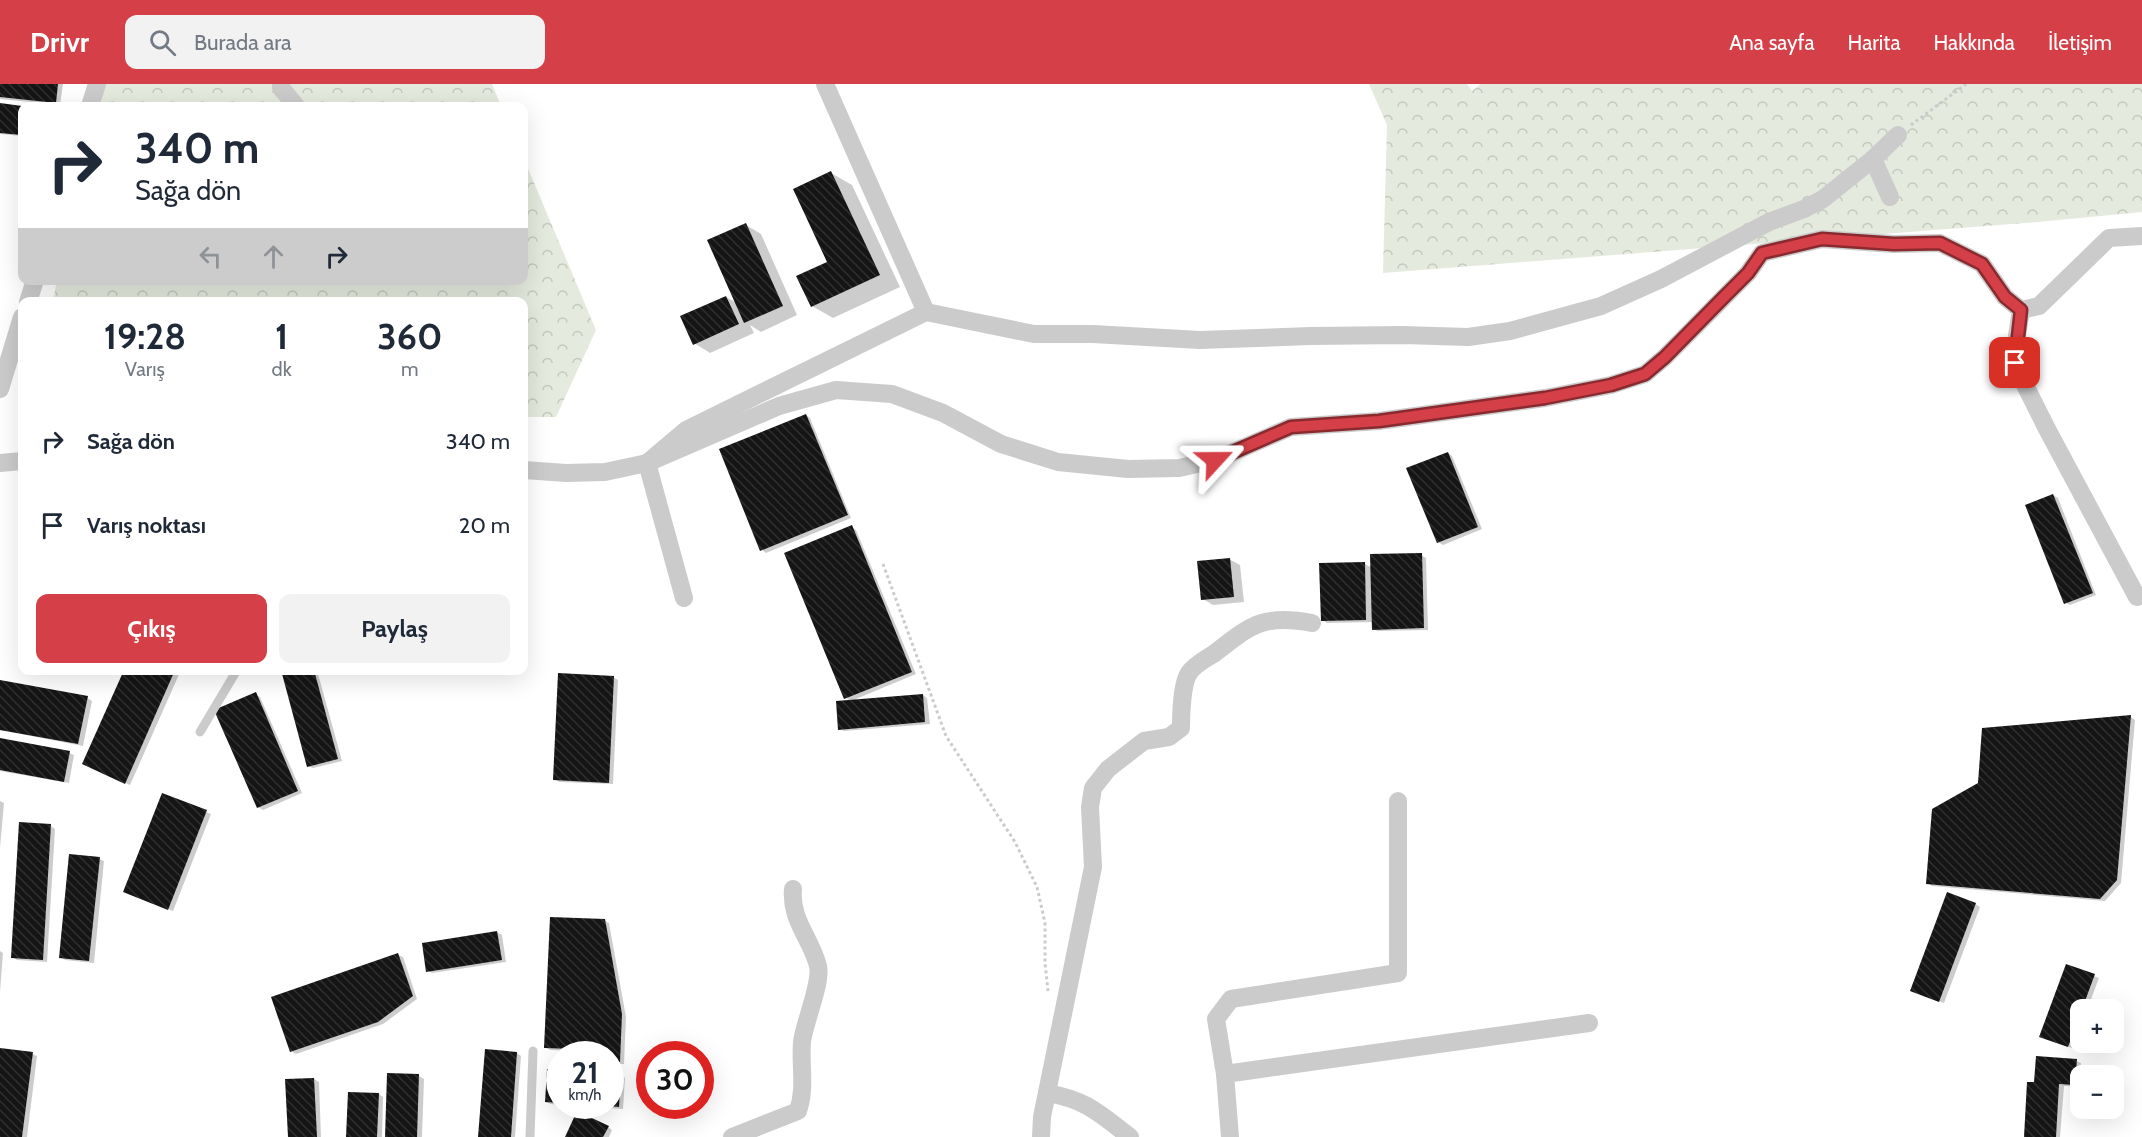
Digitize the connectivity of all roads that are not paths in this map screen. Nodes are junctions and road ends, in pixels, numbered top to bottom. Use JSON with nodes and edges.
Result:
{"nodes":[{"id":1,"x":97,"y":84,"type":"edge"},
{"id":2,"x":825,"y":84,"type":"edge"},
{"id":3,"x":278,"y":85,"type":"edge"},
{"id":4,"x":91,"y":102,"type":"edge"},
{"id":5,"x":293,"y":102,"type":"edge"},
{"id":6,"x":1898,"y":135,"type":"road end"},
{"id":7,"x":1873,"y":159,"type":"junction"},
{"id":8,"x":1890,"y":197,"type":"dead end"},
{"id":9,"x":2142,"y":236,"type":"edge"},
{"id":10,"x":2021,"y":310,"type":"junction"},
{"id":11,"x":926,"y":312,"type":"junction"},
{"id":12,"x":18,"y":330,"type":"edge"},
{"id":13,"x":0,"y":389,"type":"edge"},
{"id":14,"x":18,"y":461,"type":"edge"},
{"id":15,"x":0,"y":463,"type":"edge"},
{"id":16,"x":647,"y":463,"type":"junction"},
{"id":17,"x":528,"y":470,"type":"edge"},
{"id":18,"x":2137,"y":597,"type":"dead end"},
{"id":19,"x":684,"y":598,"type":"dead end"},
{"id":20,"x":1312,"y":623,"type":"dead end"},
{"id":21,"x":234,"y":675,"type":"edge"},
{"id":22,"x":200,"y":732,"type":"dead end"},
{"id":23,"x":1398,"y":801,"type":"dead end"},
{"id":24,"x":793,"y":889,"type":"dead end"},
{"id":25,"x":1589,"y":1023,"type":"dead end"},
{"id":26,"x":533,"y":1051,"type":"dead end"},
{"id":27,"x":1225,"y":1074,"type":"junction"},
{"id":28,"x":1047,"y":1093,"type":"junction"},
{"id":29,"x":530,"y":1137,"type":"edge"},
{"id":30,"x":732,"y":1137,"type":"edge"},
{"id":31,"x":1041,"y":1137,"type":"edge"},
{"id":32,"x":1130,"y":1137,"type":"edge"},
{"id":33,"x":1230,"y":1137,"type":"edge"}],
"edges":[{"from":1,"to":4,"type":"street"},
{"from":2,"to":11,"type":"street"},
{"from":3,"to":5,"type":"street"},
{"from":6,"to":7,"type":"street"},
{"from":7,"to":8,"type":"street"},
{"from":7,"to":11,"type":"street"},
{"from":9,"to":10,"type":"street"},
{"from":10,"to":16,"type":"street"},
{"from":10,"to":18,"type":"street"},
{"from":11,"to":16,"type":"street"},
{"from":12,"to":13,"type":"street"},
{"from":14,"to":15,"type":"street"},
{"from":16,"to":17,"type":"street"},
{"from":16,"to":19,"type":"street"},
{"from":20,"to":28,"type":"street"},
{"from":21,"to":22,"type":"lane"},
{"from":23,"to":27,"type":"street"},
{"from":24,"to":30,"type":"street"},
{"from":25,"to":27,"type":"street"},
{"from":26,"to":29,"type":"lane"},
{"from":27,"to":33,"type":"street"},
{"from":28,"to":31,"type":"street"},
{"from":28,"to":32,"type":"street"}]}
